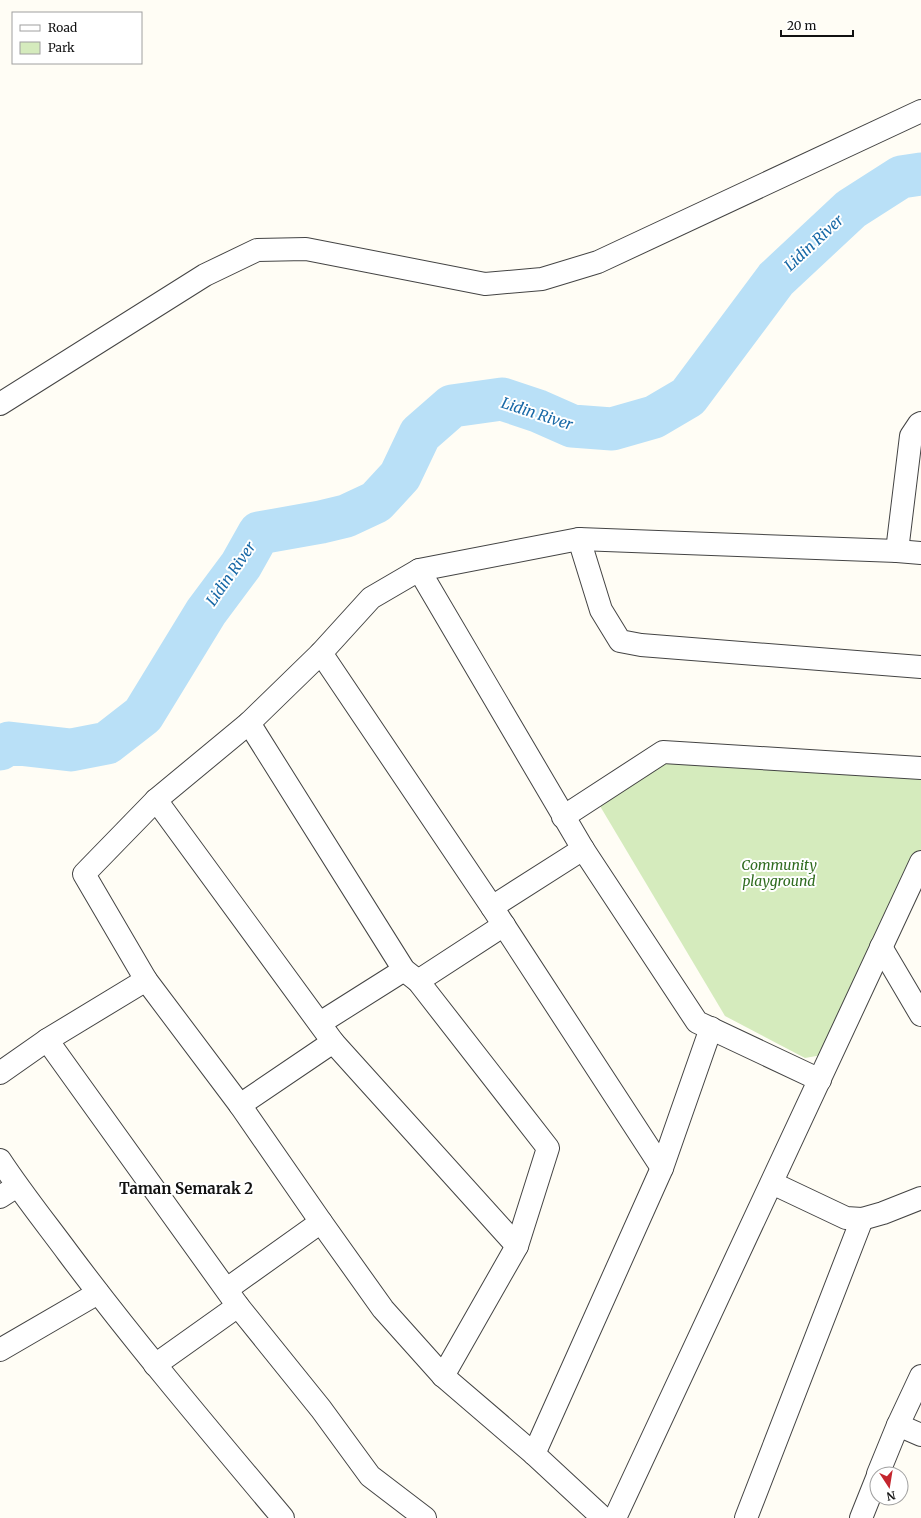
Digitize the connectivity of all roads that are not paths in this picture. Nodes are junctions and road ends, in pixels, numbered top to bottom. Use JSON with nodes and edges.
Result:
{"nodes":[{"id":1,"x":921,"y":111,"type":"edge"},
{"id":2,"x":0,"y":404,"type":"edge"},
{"id":3,"x":921,"y":423,"type":"edge"},
{"id":4,"x":579,"y":539,"type":"junction"},
{"id":5,"x":897,"y":551,"type":"junction"},
{"id":6,"x":921,"y":554,"type":"edge"},
{"id":7,"x":419,"y":570,"type":"junction"},
{"id":8,"x":321,"y":653,"type":"junction"},
{"id":9,"x":921,"y":667,"type":"edge"},
{"id":10,"x":249,"y":723,"type":"junction"},
{"id":11,"x":921,"y":768,"type":"edge"},
{"id":12,"x":156,"y":800,"type":"junction"},
{"id":13,"x":563,"y":817,"type":"junction"},
{"id":14,"x":583,"y":849,"type":"junction"},
{"id":15,"x":921,"y":862,"type":"edge"},
{"id":16,"x":492,"y":907,"type":"junction"},
{"id":17,"x":504,"y":925,"type":"junction"},
{"id":18,"x":882,"y":947,"type":"junction"},
{"id":19,"x":411,"y":976,"type":"junction"},
{"id":20,"x":146,"y":980,"type":"junction"},
{"id":21,"x":921,"y":1015,"type":"edge"},
{"id":22,"x":320,"y":1023,"type":"junction"},
{"id":23,"x":711,"y":1028,"type":"junction"},
{"id":24,"x":48,"y":1040,"type":"junction"},
{"id":25,"x":333,"y":1042,"type":"junction"},
{"id":26,"x":0,"y":1073,"type":"edge"},
{"id":27,"x":820,"y":1080,"type":"junction"},
{"id":28,"x":240,"y":1105,"type":"junction"},
{"id":29,"x":0,"y":1160,"type":"edge"},
{"id":30,"x":662,"y":1168,"type":"junction"},
{"id":31,"x":772,"y":1183,"type":"junction"},
{"id":32,"x":9,"y":1191,"type":"edge"},
{"id":33,"x":921,"y":1198,"type":"edge"},
{"id":34,"x":862,"y":1219,"type":"junction"},
{"id":35,"x":321,"y":1222,"type":"junction"},
{"id":36,"x":517,"y":1246,"type":"junction"},
{"id":37,"x":98,"y":1293,"type":"junction"},
{"id":38,"x":233,"y":1298,"type":"junction"},
{"id":39,"x":0,"y":1350,"type":"edge"},
{"id":40,"x":155,"y":1365,"type":"junction"},
{"id":41,"x":443,"y":1376,"type":"junction"},
{"id":42,"x":921,"y":1376,"type":"edge"},
{"id":43,"x":898,"y":1425,"type":"junction"},
{"id":44,"x":921,"y":1435,"type":"edge"},
{"id":45,"x":534,"y":1454,"type":"junction"},
{"id":46,"x":881,"y":1466,"type":"edge"},
{"id":47,"x":869,"y":1498,"type":"edge"},
{"id":48,"x":284,"y":1518,"type":"edge"},
{"id":49,"x":425,"y":1518,"type":"edge"},
{"id":50,"x":603,"y":1518,"type":"edge"},
{"id":51,"x":616,"y":1518,"type":"edge"},
{"id":52,"x":746,"y":1518,"type":"edge"},
{"id":53,"x":861,"y":1518,"type":"edge"}],
"edges":[{"from":1,"to":2,"type":"street"},
{"from":3,"to":5,"type":"street"},
{"from":4,"to":5,"type":"street"},
{"from":4,"to":7,"type":"street"},
{"from":4,"to":9,"type":"street"},
{"from":5,"to":6,"type":"street"},
{"from":7,"to":8,"type":"street"},
{"from":7,"to":13,"type":"street"},
{"from":8,"to":10,"type":"street"},
{"from":8,"to":16,"type":"street"},
{"from":10,"to":12,"type":"street"},
{"from":10,"to":19,"type":"street"},
{"from":11,"to":13,"type":"street"},
{"from":12,"to":20,"type":"street"},
{"from":12,"to":22,"type":"street"},
{"from":13,"to":14,"type":"street"},
{"from":14,"to":16,"type":"street"},
{"from":14,"to":23,"type":"street"},
{"from":15,"to":18,"type":"street"},
{"from":16,"to":17,"type":"street"},
{"from":17,"to":19,"type":"street"},
{"from":17,"to":30,"type":"street"},
{"from":18,"to":21,"type":"street"},
{"from":18,"to":27,"type":"street"},
{"from":19,"to":22,"type":"street"},
{"from":19,"to":36,"type":"street"},
{"from":20,"to":24,"type":"street"},
{"from":20,"to":28,"type":"street"},
{"from":22,"to":25,"type":"street"},
{"from":23,"to":27,"type":"street"},
{"from":23,"to":30,"type":"street"},
{"from":24,"to":26,"type":"street"},
{"from":24,"to":38,"type":"street"},
{"from":25,"to":28,"type":"street"},
{"from":25,"to":36,"type":"street"},
{"from":27,"to":31,"type":"street"},
{"from":28,"to":35,"type":"street"},
{"from":29,"to":32,"type":"street"},
{"from":30,"to":45,"type":"street"},
{"from":31,"to":34,"type":"street"},
{"from":31,"to":51,"type":"street"},
{"from":32,"to":37,"type":"street"},
{"from":33,"to":34,"type":"street"},
{"from":34,"to":52,"type":"street"},
{"from":35,"to":38,"type":"street"},
{"from":35,"to":41,"type":"street"},
{"from":36,"to":41,"type":"street"},
{"from":37,"to":39,"type":"street"},
{"from":37,"to":40,"type":"street"},
{"from":38,"to":40,"type":"street"},
{"from":38,"to":49,"type":"street"},
{"from":40,"to":48,"type":"street"},
{"from":41,"to":45,"type":"street"},
{"from":42,"to":43,"type":"street"},
{"from":43,"to":44,"type":"street"},
{"from":43,"to":46,"type":"street"},
{"from":45,"to":50,"type":"street"},
{"from":47,"to":53,"type":"street"}]}
